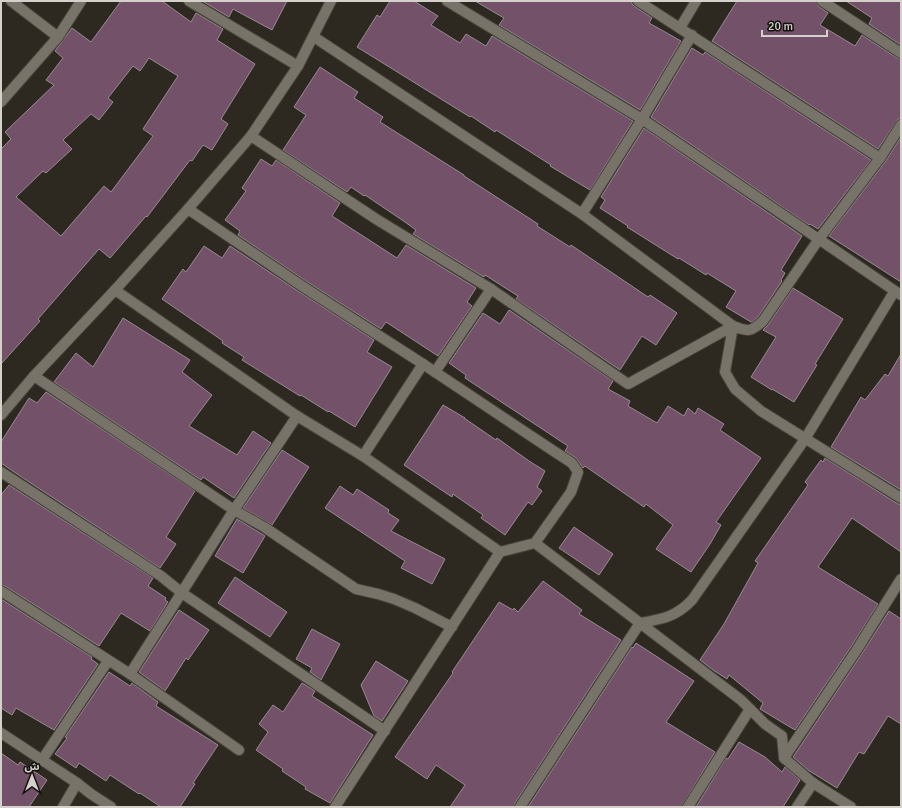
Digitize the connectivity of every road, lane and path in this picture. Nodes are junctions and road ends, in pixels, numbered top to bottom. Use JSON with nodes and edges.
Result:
{"nodes":[{"id":1,"x":11,"y":1,"type":"edge"},
{"id":2,"x":81,"y":1,"type":"edge"},
{"id":3,"x":189,"y":1,"type":"edge"},
{"id":4,"x":331,"y":1,"type":"edge"},
{"id":5,"x":447,"y":1,"type":"edge"},
{"id":6,"x":638,"y":1,"type":"edge"},
{"id":7,"x":696,"y":1,"type":"edge"},
{"id":8,"x":822,"y":1,"type":"edge"},
{"id":9,"x":680,"y":28,"type":"junction"},
{"id":10,"x":692,"y":35,"type":"junction"},
{"id":11,"x":58,"y":37,"type":"junction"},
{"id":12,"x":314,"y":37,"type":"junction"},
{"id":13,"x":901,"y":53,"type":"edge"},
{"id":14,"x":298,"y":66,"type":"junction"},
{"id":15,"x":1,"y":102,"type":"edge"},
{"id":16,"x":642,"y":119,"type":"junction"},
{"id":17,"x":901,"y":124,"type":"edge"},
{"id":18,"x":251,"y":136,"type":"junction"},
{"id":19,"x":880,"y":158,"type":"junction"},
{"id":20,"x":188,"y":209,"type":"junction"},
{"id":21,"x":582,"y":214,"type":"junction"},
{"id":22,"x":819,"y":239,"type":"junction"},
{"id":23,"x":491,"y":289,"type":"junction"},
{"id":24,"x":115,"y":290,"type":"junction"},
{"id":25,"x":898,"y":294,"type":"edge"},
{"id":26,"x":733,"y":326,"type":"junction"},
{"id":27,"x":423,"y":364,"type":"junction"},
{"id":28,"x":435,"y":372,"type":"junction"},
{"id":29,"x":34,"y":376,"type":"junction"},
{"id":30,"x":1,"y":415,"type":"edge"},
{"id":31,"x":297,"y":416,"type":"junction"},
{"id":32,"x":805,"y":439,"type":"junction"},
{"id":33,"x":363,"y":456,"type":"junction"},
{"id":34,"x":1,"y":472,"type":"edge"},
{"id":35,"x":901,"y":498,"type":"edge"},
{"id":36,"x":234,"y":510,"type":"junction"},
{"id":37,"x":534,"y":543,"type":"junction"},
{"id":38,"x":500,"y":552,"type":"junction"},
{"id":39,"x":901,"y":579,"type":"edge"},
{"id":40,"x":1,"y":591,"type":"edge"},
{"id":41,"x":182,"y":592,"type":"junction"},
{"id":42,"x":640,"y":623,"type":"junction"},
{"id":43,"x":452,"y":627,"type":"junction"},
{"id":44,"x":108,"y":661,"type":"junction"},
{"id":45,"x":130,"y":674,"type":"junction"},
{"id":46,"x":750,"y":710,"type":"junction"},
{"id":47,"x":385,"y":731,"type":"junction"},
{"id":48,"x":1,"y":733,"type":"edge"},
{"id":49,"x":239,"y":750,"type":"dead end"},
{"id":50,"x":784,"y":758,"type":"junction"},
{"id":51,"x":42,"y":760,"type":"junction"},
{"id":52,"x":77,"y":783,"type":"junction"},
{"id":53,"x":813,"y":783,"type":"junction"},
{"id":54,"x":63,"y":807,"type":"edge"},
{"id":55,"x":111,"y":807,"type":"edge"},
{"id":56,"x":335,"y":807,"type":"edge"},
{"id":57,"x":520,"y":807,"type":"edge"},
{"id":58,"x":688,"y":807,"type":"edge"},
{"id":59,"x":797,"y":807,"type":"edge"},
{"id":60,"x":851,"y":807,"type":"edge"}],
"edges":[{"from":1,"to":11,"type":"street"},
{"from":2,"to":11,"type":"street"},
{"from":3,"to":14,"type":"street"},
{"from":4,"to":12,"type":"street"},
{"from":5,"to":16,"type":"street"},
{"from":6,"to":9,"type":"street"},
{"from":7,"to":9,"type":"street"},
{"from":8,"to":13,"type":"street"},
{"from":9,"to":10,"type":"street"},
{"from":10,"to":16,"type":"street"},
{"from":10,"to":19,"type":"street"},
{"from":11,"to":15,"type":"street"},
{"from":12,"to":14,"type":"street"},
{"from":12,"to":21,"type":"street"},
{"from":14,"to":18,"type":"street"},
{"from":16,"to":21,"type":"street"},
{"from":16,"to":22,"type":"street"},
{"from":17,"to":19,"type":"street"},
{"from":18,"to":20,"type":"street"},
{"from":18,"to":23,"type":"street"},
{"from":19,"to":22,"type":"street"},
{"from":20,"to":24,"type":"street"},
{"from":20,"to":27,"type":"street"},
{"from":21,"to":26,"type":"street"},
{"from":22,"to":25,"type":"street"},
{"from":22,"to":26,"type":"street"},
{"from":23,"to":26,"type":"street"},
{"from":23,"to":28,"type":"street"},
{"from":24,"to":29,"type":"street"},
{"from":24,"to":31,"type":"street"},
{"from":25,"to":32,"type":"street"},
{"from":26,"to":32,"type":"street"},
{"from":27,"to":28,"type":"street"},
{"from":27,"to":33,"type":"street"},
{"from":28,"to":37,"type":"street"},
{"from":29,"to":30,"type":"street"},
{"from":29,"to":36,"type":"street"},
{"from":31,"to":33,"type":"street"},
{"from":31,"to":36,"type":"street"},
{"from":32,"to":35,"type":"street"},
{"from":32,"to":42,"type":"street"},
{"from":33,"to":38,"type":"street"},
{"from":34,"to":41,"type":"street"},
{"from":36,"to":41,"type":"street"},
{"from":36,"to":43,"type":"street"},
{"from":37,"to":38,"type":"street"},
{"from":37,"to":42,"type":"street"},
{"from":38,"to":43,"type":"street"},
{"from":39,"to":50,"type":"street"},
{"from":40,"to":44,"type":"street"},
{"from":41,"to":45,"type":"street"},
{"from":41,"to":47,"type":"street"},
{"from":42,"to":46,"type":"street"},
{"from":42,"to":57,"type":"street"},
{"from":43,"to":47,"type":"street"},
{"from":44,"to":45,"type":"street"},
{"from":44,"to":51,"type":"street"},
{"from":45,"to":49,"type":"street"},
{"from":46,"to":50,"type":"street"},
{"from":46,"to":58,"type":"street"},
{"from":47,"to":56,"type":"street"},
{"from":48,"to":51,"type":"street"},
{"from":50,"to":53,"type":"street"},
{"from":51,"to":52,"type":"street"},
{"from":52,"to":54,"type":"street"},
{"from":52,"to":55,"type":"street"},
{"from":53,"to":59,"type":"street"},
{"from":53,"to":60,"type":"street"}]}
